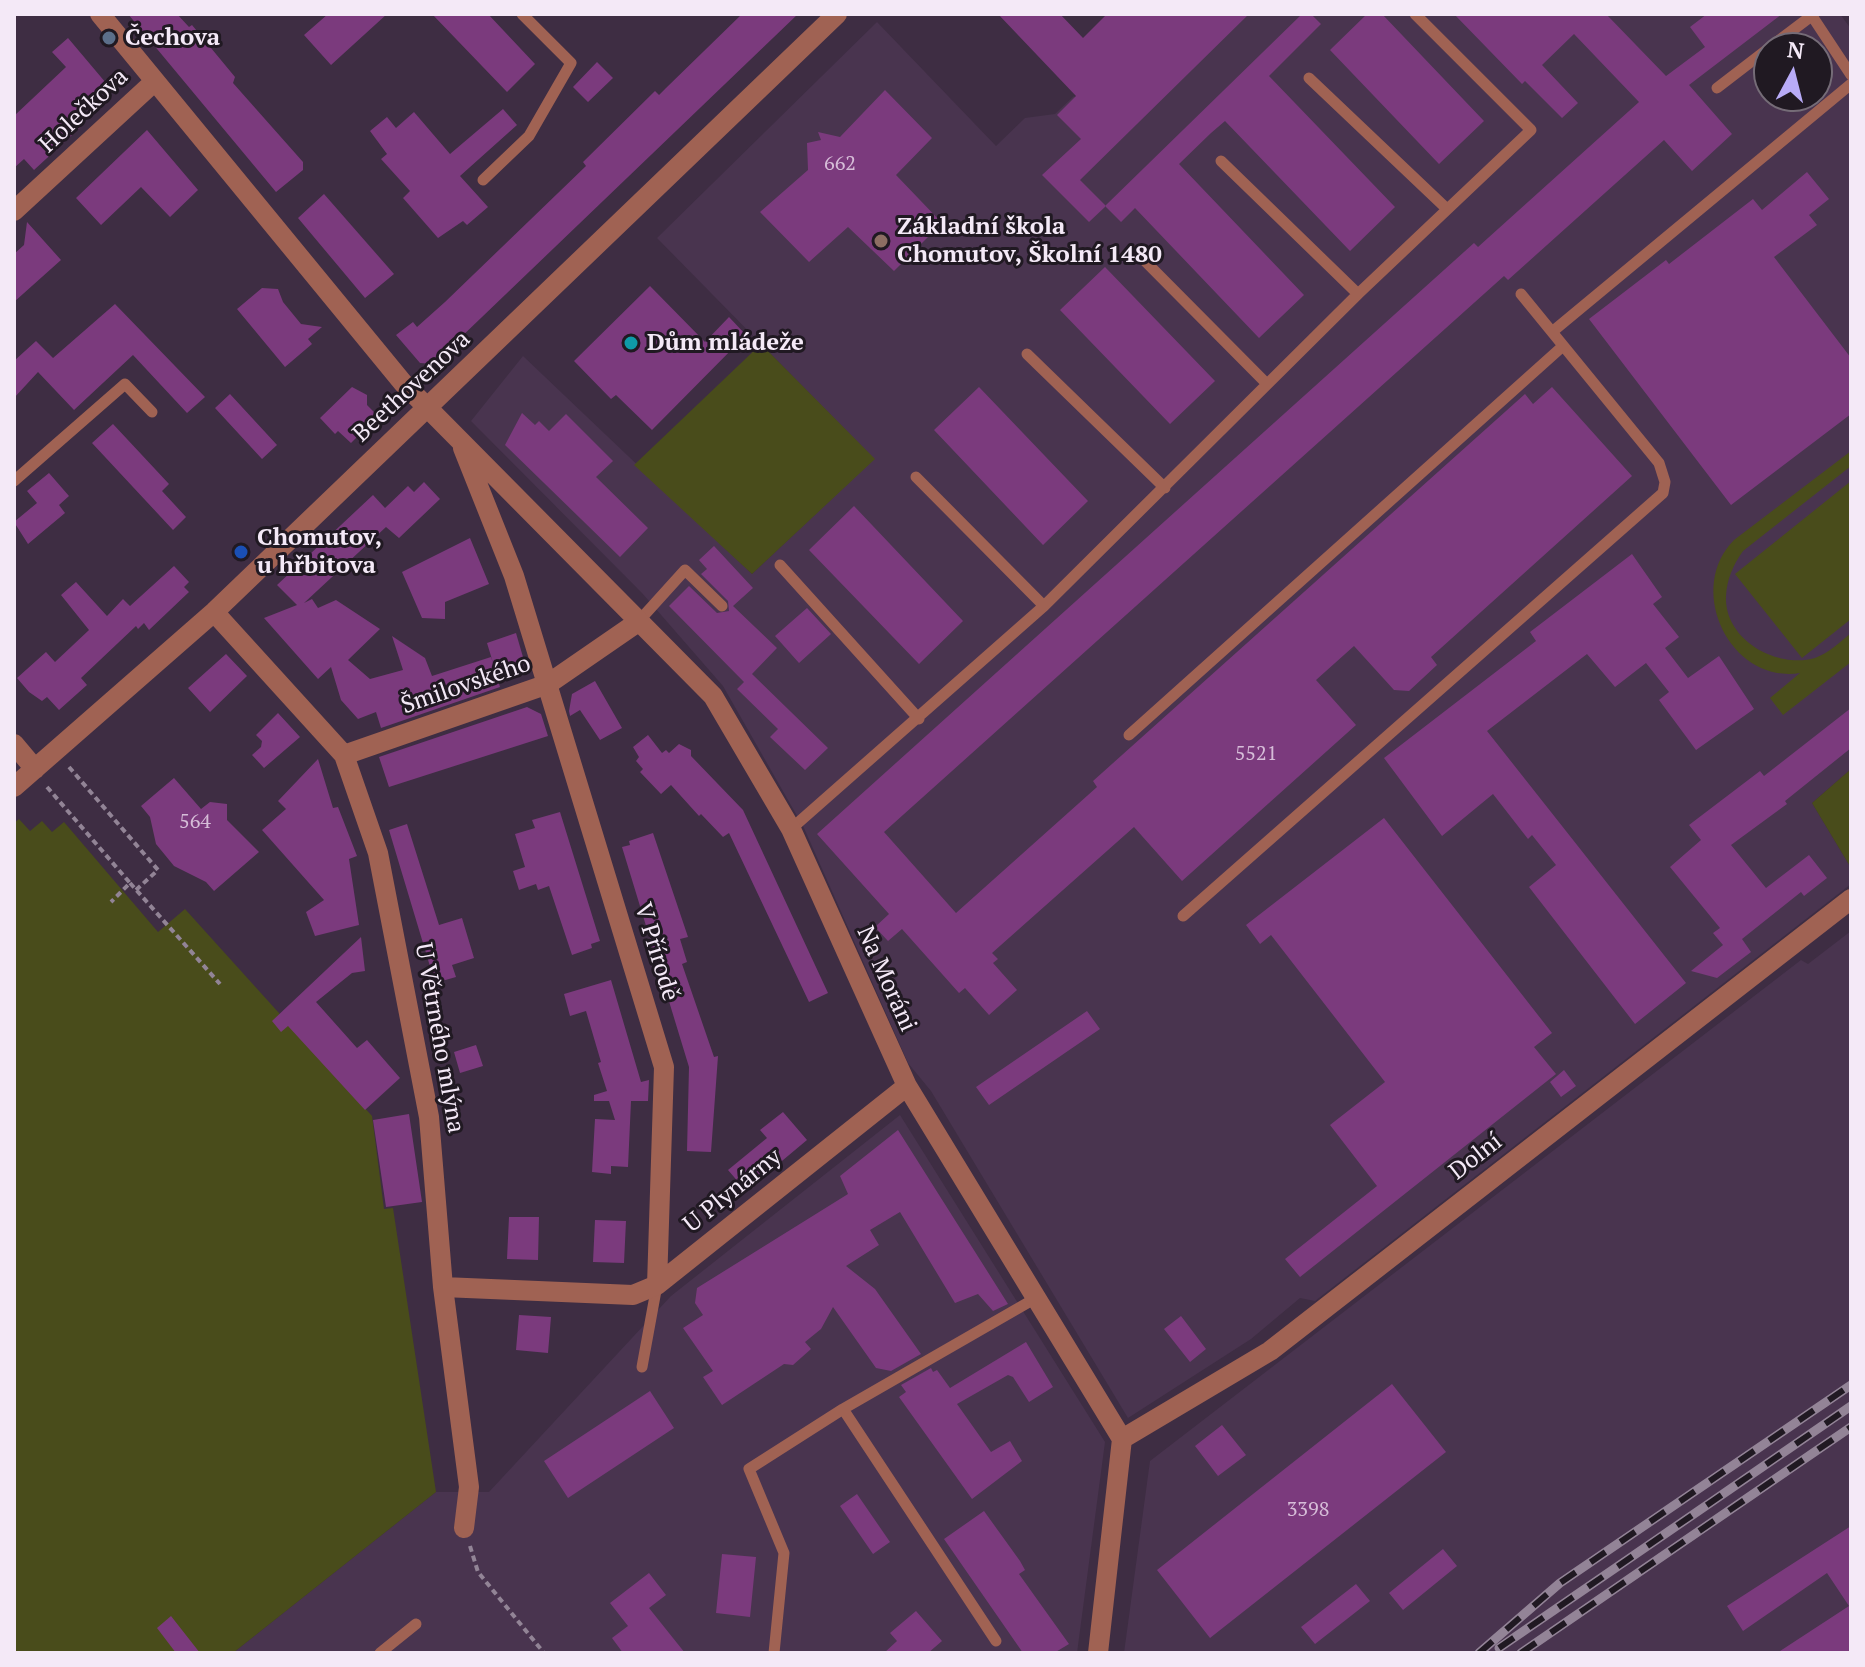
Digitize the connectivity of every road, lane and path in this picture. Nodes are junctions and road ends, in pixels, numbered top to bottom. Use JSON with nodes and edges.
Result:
{"nodes":[{"id":1,"x":100,"y":14,"type":"edge"},
{"id":2,"x":522,"y":14,"type":"edge"},
{"id":3,"x":837,"y":14,"type":"edge"},
{"id":4,"x":1415,"y":14,"type":"edge"},
{"id":5,"x":1813,"y":15,"type":"edge"},
{"id":6,"x":1790,"y":32,"type":"edge"},
{"id":7,"x":1753,"y":60,"type":"edge"},
{"id":8,"x":1851,"y":75,"type":"edge"},
{"id":9,"x":1309,"y":78,"type":"dead end"},
{"id":10,"x":154,"y":82,"type":"junction"},
{"id":11,"x":1851,"y":84,"type":"edge"},
{"id":12,"x":1717,"y":88,"type":"dead end"},
{"id":13,"x":1221,"y":161,"type":"dead end"},
{"id":14,"x":483,"y":180,"type":"dead end"},
{"id":15,"x":1447,"y":209,"type":"junction"},
{"id":16,"x":14,"y":211,"type":"edge"},
{"id":17,"x":1135,"y":251,"type":"dead end"},
{"id":18,"x":1358,"y":294,"type":"junction"},
{"id":19,"x":1521,"y":294,"type":"dead end"},
{"id":20,"x":1552,"y":332,"type":"junction"},
{"id":21,"x":1563,"y":346,"type":"junction"},
{"id":22,"x":1027,"y":354,"type":"dead end"},
{"id":23,"x":1267,"y":384,"type":"junction"},
{"id":24,"x":427,"y":408,"type":"junction"},
{"id":25,"x":152,"y":412,"type":"dead end"},
{"id":26,"x":461,"y":441,"type":"junction"},
{"id":27,"x":916,"y":477,"type":"dead end"},
{"id":28,"x":14,"y":481,"type":"edge"},
{"id":29,"x":1165,"y":488,"type":"junction"},
{"id":30,"x":780,"y":565,"type":"dead end"},
{"id":31,"x":722,"y":606,"type":"dead end"},
{"id":32,"x":1044,"y":606,"type":"junction"},
{"id":33,"x":214,"y":612,"type":"junction"},
{"id":34,"x":638,"y":622,"type":"junction"},
{"id":35,"x":548,"y":684,"type":"junction"},
{"id":36,"x":919,"y":719,"type":"junction"},
{"id":37,"x":1129,"y":735,"type":"dead end"},
{"id":38,"x":14,"y":744,"type":"edge"},
{"id":39,"x":63,"y":745,"type":"junction"},
{"id":40,"x":344,"y":755,"type":"junction"},
{"id":41,"x":35,"y":769,"type":"junction"},
{"id":42,"x":14,"y":787,"type":"edge"},
{"id":43,"x":37,"y":794,"type":"dead end"},
{"id":44,"x":791,"y":829,"type":"junction"},
{"id":45,"x":130,"y":883,"type":"junction"},
{"id":46,"x":136,"y":890,"type":"junction"},
{"id":47,"x":1851,"y":899,"type":"edge"},
{"id":48,"x":111,"y":902,"type":"dead end"},
{"id":49,"x":1183,"y":916,"type":"dead end"},
{"id":50,"x":220,"y":984,"type":"dead end"},
{"id":51,"x":907,"y":1086,"type":"junction"},
{"id":52,"x":657,"y":1285,"type":"junction"},
{"id":53,"x":443,"y":1287,"type":"junction"},
{"id":54,"x":1036,"y":1298,"type":"junction"},
{"id":55,"x":642,"y":1367,"type":"dead end"},
{"id":56,"x":843,"y":1409,"type":"junction"},
{"id":57,"x":1122,"y":1439,"type":"junction"},
{"id":58,"x":464,"y":1528,"type":"joint"},
{"id":59,"x":416,"y":1624,"type":"dead end"},
{"id":60,"x":996,"y":1641,"type":"dead end"},
{"id":61,"x":380,"y":1653,"type":"edge"},
{"id":62,"x":544,"y":1653,"type":"edge"},
{"id":63,"x":774,"y":1653,"type":"edge"},
{"id":64,"x":1098,"y":1653,"type":"edge"}],
"edges":[{"from":1,"to":10,"type":"street"},
{"from":2,"to":14,"type":"lane"},
{"from":3,"to":24,"type":"street","name":"Beethovenova"},
{"from":4,"to":15,"type":"lane"},
{"from":5,"to":6,"type":"lane"},
{"from":5,"to":8,"type":"lane"},
{"from":7,"to":12,"type":"lane"},
{"from":9,"to":15,"type":"lane"},
{"from":10,"to":16,"type":"street","name":"Holečkova"},
{"from":10,"to":24,"type":"street"},
{"from":11,"to":20,"type":"lane"},
{"from":13,"to":18,"type":"lane"},
{"from":15,"to":18,"type":"lane"},
{"from":17,"to":23,"type":"lane"},
{"from":18,"to":23,"type":"lane"},
{"from":19,"to":20,"type":"lane"},
{"from":20,"to":21,"type":"lane"},
{"from":21,"to":37,"type":"lane"},
{"from":21,"to":49,"type":"lane"},
{"from":22,"to":29,"type":"lane"},
{"from":23,"to":29,"type":"lane"},
{"from":24,"to":26,"type":"street","name":"Na Moráni"},
{"from":24,"to":33,"type":"street","name":"Beethovenova"},
{"from":25,"to":28,"type":"lane"},
{"from":26,"to":34,"type":"street","name":"Na Moráni"},
{"from":26,"to":35,"type":"street","name":"V Přírodě"},
{"from":27,"to":32,"type":"lane"},
{"from":29,"to":32,"type":"lane"},
{"from":30,"to":36,"type":"lane"},
{"from":31,"to":34,"type":"lane"},
{"from":32,"to":36,"type":"lane"},
{"from":33,"to":39,"type":"street","name":"Beethovenova"},
{"from":33,"to":40,"type":"street","name":"U Větrného mlýna"},
{"from":34,"to":35,"type":"street","name":"Šmilovského"},
{"from":34,"to":44,"type":"street","name":"Na Moráni"},
{"from":35,"to":40,"type":"street","name":"Šmilovského"},
{"from":35,"to":52,"type":"street","name":"V Přírodě"},
{"from":36,"to":44,"type":"lane"},
{"from":38,"to":41,"type":"street"},
{"from":39,"to":41,"type":"street","name":"Beethovenova"},
{"from":39,"to":46,"type":"path"},
{"from":40,"to":53,"type":"street","name":"U Větrného mlýna"},
{"from":41,"to":42,"type":"street","name":"Beethovenova"},
{"from":43,"to":45,"type":"path"},
{"from":44,"to":51,"type":"street","name":"Na Moráni"},
{"from":45,"to":46,"type":"path"},
{"from":45,"to":48,"type":"path"},
{"from":46,"to":50,"type":"path"},
{"from":47,"to":57,"type":"street","name":"Dolní"},
{"from":51,"to":52,"type":"street","name":"U Plynárny"},
{"from":51,"to":54,"type":"street","name":"Na Moráni"},
{"from":52,"to":53,"type":"street"},
{"from":52,"to":55,"type":"lane"},
{"from":53,"to":58,"type":"street","name":"U Větrného mlýna"},
{"from":54,"to":56,"type":"lane"},
{"from":54,"to":57,"type":"street","name":"Na Moráni"},
{"from":56,"to":60,"type":"lane"},
{"from":56,"to":63,"type":"lane"},
{"from":57,"to":64,"type":"street"},
{"from":58,"to":62,"type":"path"},
{"from":59,"to":61,"type":"lane"}]}
